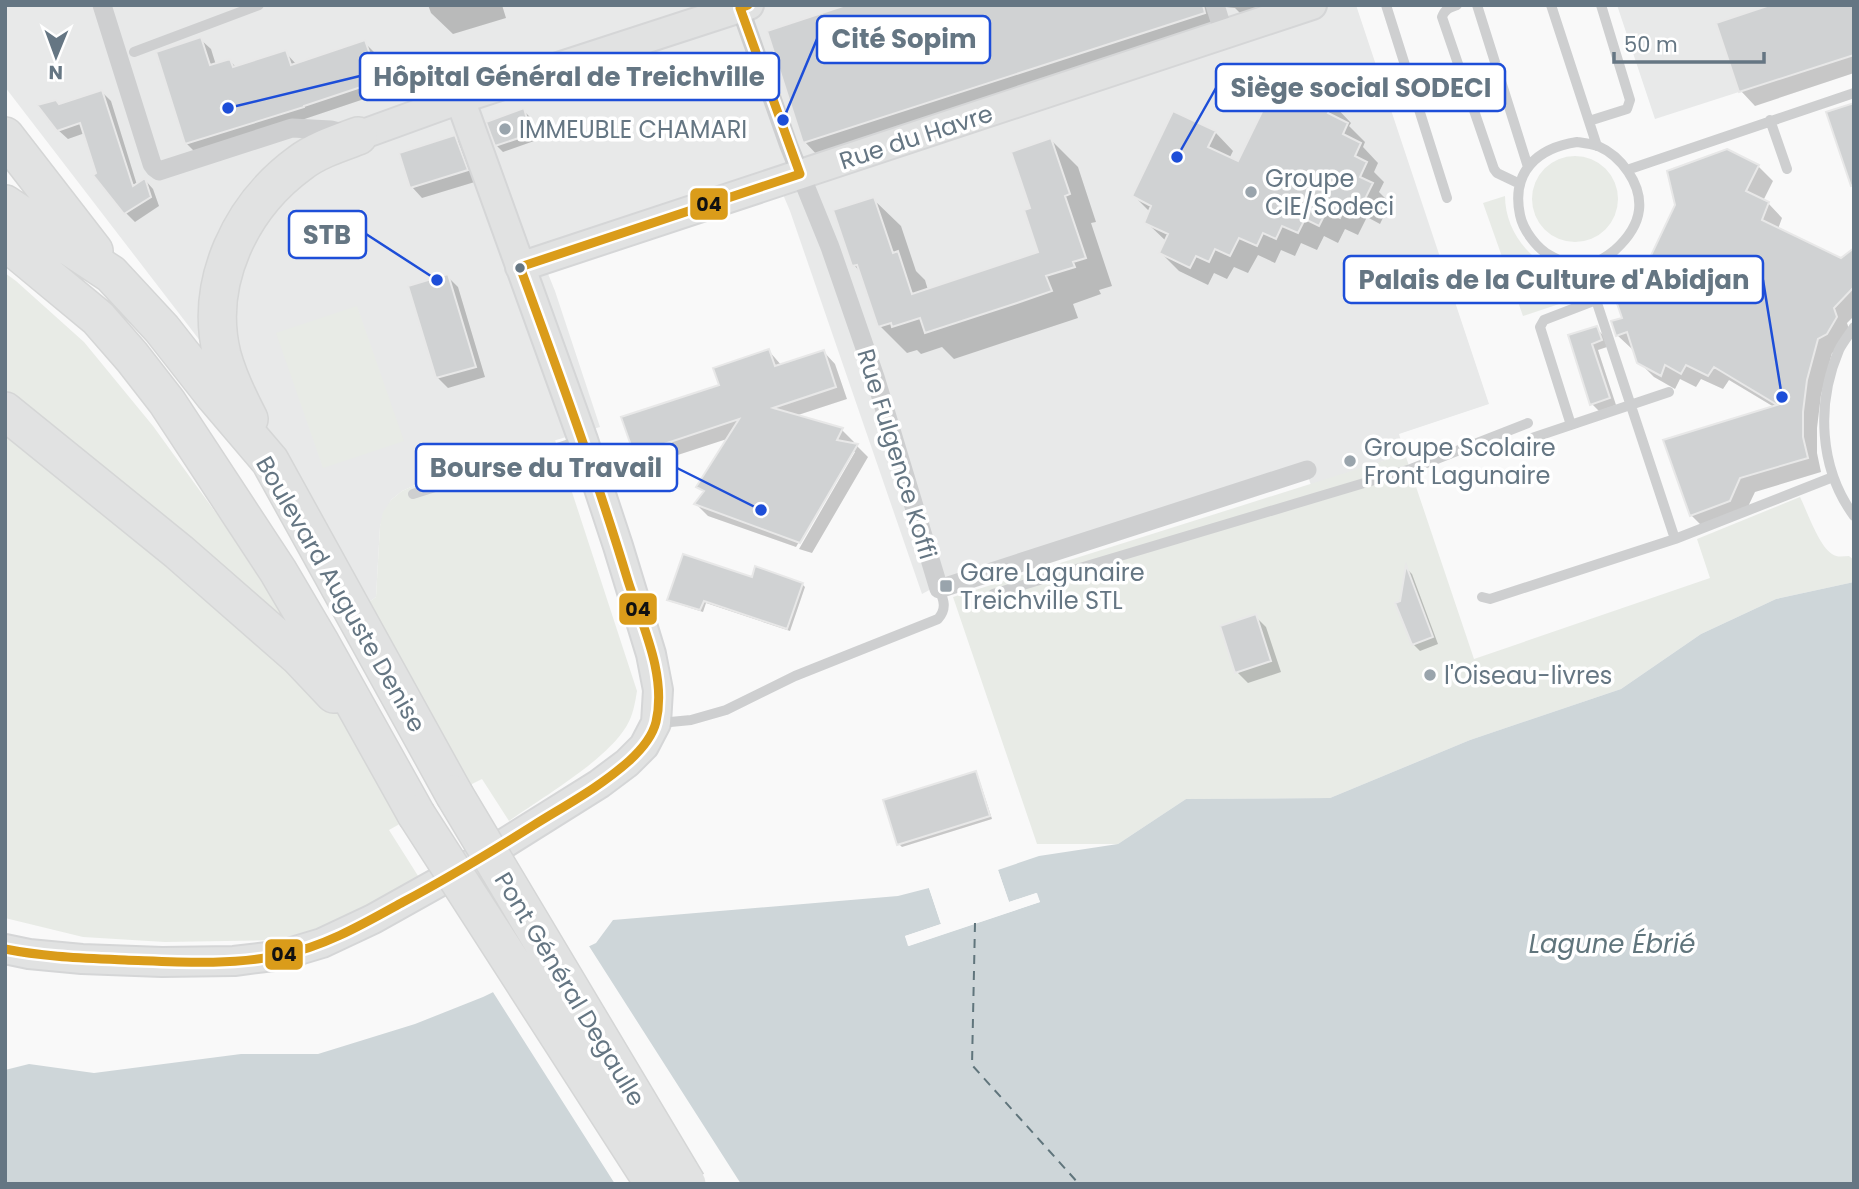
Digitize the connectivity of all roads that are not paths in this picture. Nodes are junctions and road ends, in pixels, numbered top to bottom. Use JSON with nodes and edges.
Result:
{"nodes":[{"id":1,"x":102,"y":5,"type":"edge"},
{"id":2,"x":258,"y":5,"type":"edge"},
{"id":3,"x":1215,"y":5,"type":"edge"},
{"id":4,"x":1312,"y":5,"type":"edge"},
{"id":5,"x":1385,"y":5,"type":"edge"},
{"id":6,"x":1457,"y":5,"type":"edge"},
{"id":7,"x":1477,"y":5,"type":"edge"},
{"id":8,"x":1551,"y":5,"type":"edge"},
{"id":9,"x":1601,"y":5,"type":"edge"},
{"id":10,"x":743,"y":6,"type":"edge"},
{"id":11,"x":1224,"y":34,"type":"junction"},
{"id":12,"x":134,"y":52,"type":"dead end"},
{"id":13,"x":1854,"y":93,"type":"edge"},
{"id":14,"x":460,"y":99,"type":"junction"},
{"id":15,"x":1770,"y":120,"type":"junction"},
{"id":16,"x":1589,"y":121,"type":"junction"},
{"id":17,"x":5,"y":136,"type":"edge"},
{"id":18,"x":358,"y":136,"type":"junction"},
{"id":19,"x":1597,"y":146,"type":"junction"},
{"id":20,"x":1528,"y":167,"type":"junction"},
{"id":21,"x":1787,"y":169,"type":"dead end"},
{"id":22,"x":1628,"y":170,"type":"junction"},
{"id":23,"x":800,"y":174,"type":"junction"},
{"id":24,"x":1520,"y":184,"type":"junction"},
{"id":25,"x":1447,"y":198,"type":"dead end"},
{"id":26,"x":5,"y":204,"type":"edge"},
{"id":27,"x":5,"y":242,"type":"edge"},
{"id":28,"x":520,"y":267,"type":"junction"},
{"id":29,"x":1584,"y":267,"type":"junction"},
{"id":30,"x":111,"y":274,"type":"junction"},
{"id":31,"x":1596,"y":300,"type":"junction"},
{"id":32,"x":1854,"y":327,"type":"edge"},
{"id":33,"x":1669,"y":392,"type":"dead end"},
{"id":34,"x":1631,"y":406,"type":"junction"},
{"id":35,"x":5,"y":411,"type":"edge"},
{"id":36,"x":1528,"y":423,"type":"dead end"},
{"id":37,"x":1571,"y":425,"type":"junction"},
{"id":38,"x":1532,"y":438,"type":"dead end"},
{"id":39,"x":583,"y":440,"type":"junction"},
{"id":40,"x":270,"y":461,"type":"junction"},
{"id":41,"x":1307,"y":470,"type":"dead end"},
{"id":42,"x":1833,"y":477,"type":"junction"},
{"id":43,"x":413,"y":494,"type":"dead end"},
{"id":44,"x":1854,"y":516,"type":"edge"},
{"id":45,"x":1675,"y":539,"type":"junction"},
{"id":46,"x":939,"y":589,"type":"junction"},
{"id":47,"x":993,"y":594,"type":"dead end"},
{"id":48,"x":1482,"y":597,"type":"dead end"},
{"id":49,"x":656,"y":723,"type":"junction"},
{"id":50,"x":371,"y":733,"type":"junction"},
{"id":51,"x":454,"y":794,"type":"joint"},
{"id":52,"x":416,"y":814,"type":"joint"},
{"id":53,"x":5,"y":949,"type":"edge"},
{"id":54,"x":654,"y":1184,"type":"edge"},
{"id":55,"x":687,"y":1184,"type":"edge"}],
"edges":[{"from":1,"to":18,"type":"street"},
{"from":2,"to":12,"type":"lane"},
{"from":3,"to":11,"type":"street"},
{"from":4,"to":11,"type":"main road","name":"Rue du Havre"},
{"from":5,"to":25,"type":"lane"},
{"from":6,"to":24,"type":"lane"},
{"from":7,"to":20,"type":"lane"},
{"from":8,"to":16,"type":"lane"},
{"from":9,"to":16,"type":"lane"},
{"from":10,"to":14,"type":"main road"},
{"from":10,"to":23,"type":"street","name":"Rue Fulgence Koffi"},
{"from":11,"to":23,"type":"main road","name":"Rue du Havre"},
{"from":13,"to":15,"type":"lane"},
{"from":14,"to":18,"type":"main road"},
{"from":14,"to":28,"type":"main road"},
{"from":15,"to":21,"type":"lane"},
{"from":15,"to":22,"type":"lane"},
{"from":16,"to":19,"type":"lane"},
{"from":17,"to":30,"type":"highway"},
{"from":18,"to":40,"type":"highway"},
{"from":19,"to":20,"type":"lane"},
{"from":19,"to":22,"type":"lane"},
{"from":20,"to":24,"type":"lane"},
{"from":22,"to":29,"type":"lane"},
{"from":23,"to":28,"type":"main road","name":"Rue du Havre"},
{"from":23,"to":46,"type":"street","name":"Rue Fulgence Koffi"},
{"from":24,"to":29,"type":"lane"},
{"from":26,"to":30,"type":"highway","name":"Boulevard Auguste Denise"},
{"from":27,"to":50,"type":"highway","name":"Boulevard Auguste Denise"},
{"from":28,"to":39,"type":"main road"},
{"from":29,"to":31,"type":"lane"},
{"from":30,"to":40,"type":"highway","name":"Boulevard Auguste Denise"},
{"from":31,"to":34,"type":"lane"},
{"from":31,"to":37,"type":"lane"},
{"from":32,"to":42,"type":"lane"},
{"from":33,"to":34,"type":"lane"},
{"from":34,"to":37,"type":"lane"},
{"from":34,"to":45,"type":"lane"},
{"from":35,"to":50,"type":"highway"},
{"from":36,"to":47,"type":"lane"},
{"from":37,"to":38,"type":"lane"},
{"from":39,"to":43,"type":"lane"},
{"from":39,"to":49,"type":"main road"},
{"from":40,"to":51,"type":"highway","name":"Boulevard Auguste Denise"},
{"from":41,"to":46,"type":"street"},
{"from":42,"to":44,"type":"lane"},
{"from":42,"to":45,"type":"lane"},
{"from":45,"to":48,"type":"lane"},
{"from":46,"to":49,"type":"lane","name":"Rue Fulgence Koffi"},
{"from":49,"to":53,"type":"main road"},
{"from":50,"to":52,"type":"highway","name":"Boulevard Auguste Denise"},
{"from":51,"to":55,"type":"highway","name":"Pont Général Degaulle","bridge":true},
{"from":52,"to":54,"type":"highway","name":"Pont Général Degaulle","bridge":true}]}
